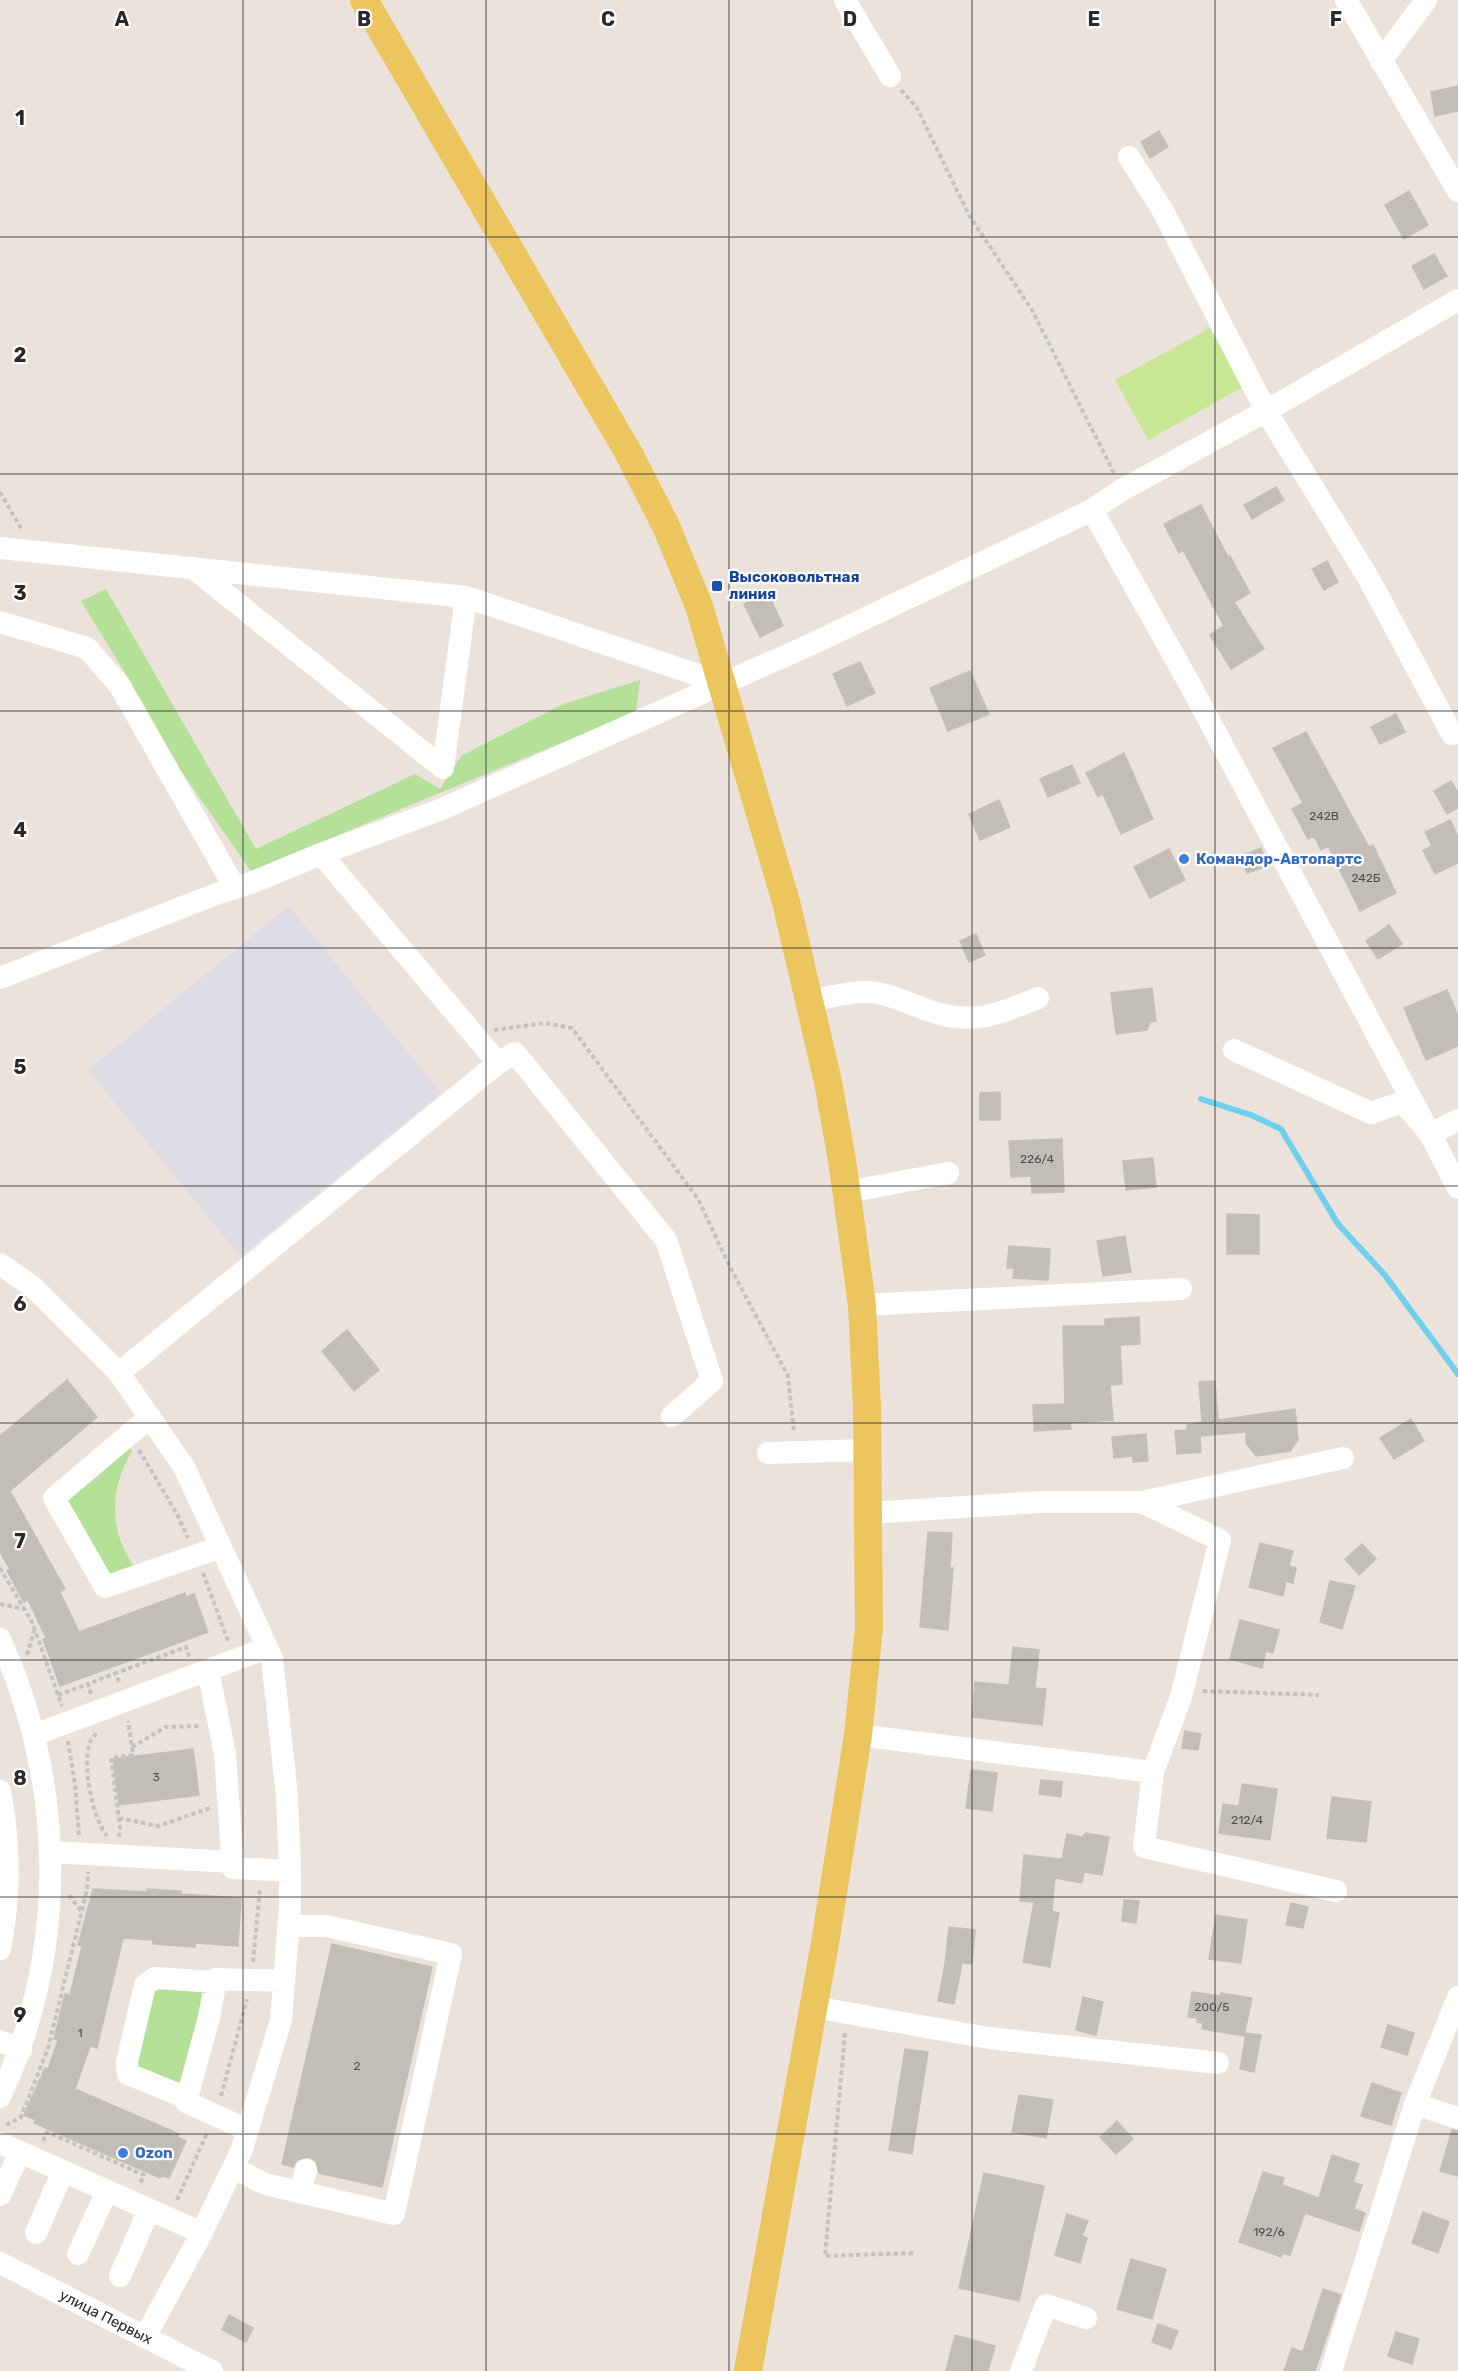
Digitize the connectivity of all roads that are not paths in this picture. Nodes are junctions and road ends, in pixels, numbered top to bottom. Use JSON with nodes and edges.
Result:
{"nodes":[{"id":1,"x":363,"y":0,"type":"edge"},
{"id":2,"x":846,"y":0,"type":"edge"},
{"id":3,"x":1346,"y":0,"type":"edge"},
{"id":4,"x":1426,"y":0,"type":"edge"},
{"id":5,"x":1381,"y":61,"type":"junction"},
{"id":6,"x":890,"y":76,"type":"road end"},
{"id":7,"x":1129,"y":157,"type":"dead end"},
{"id":8,"x":1458,"y":191,"type":"edge"},
{"id":9,"x":1458,"y":300,"type":"edge"},
{"id":10,"x":1266,"y":411,"type":"junction"},
{"id":11,"x":1092,"y":510,"type":"junction"},
{"id":12,"x":0,"y":548,"type":"edge"},
{"id":13,"x":193,"y":568,"type":"junction"},
{"id":14,"x":466,"y":597,"type":"junction"},
{"id":15,"x":0,"y":622,"type":"edge"},
{"id":16,"x":723,"y":683,"type":"junction"},
{"id":17,"x":1452,"y":734,"type":"dead end"},
{"id":18,"x":321,"y":854,"type":"junction"},
{"id":19,"x":235,"y":888,"type":"junction"},
{"id":20,"x":0,"y":978,"type":"edge"},
{"id":21,"x":1038,"y":998,"type":"dead end"},
{"id":22,"x":810,"y":1001,"type":"junction"},
{"id":23,"x":1234,"y":1050,"type":"dead end"},
{"id":24,"x":498,"y":1063,"type":"junction"},
{"id":25,"x":1458,"y":1120,"type":"edge"},
{"id":26,"x":1430,"y":1134,"type":"junction"},
{"id":27,"x":948,"y":1173,"type":"dead end"},
{"id":28,"x":1458,"y":1188,"type":"edge"},
{"id":29,"x":847,"y":1192,"type":"junction"},
{"id":30,"x":0,"y":1264,"type":"edge"},
{"id":31,"x":1181,"y":1289,"type":"dead end"},
{"id":32,"x":862,"y":1305,"type":"junction"},
{"id":33,"x":119,"y":1373,"type":"junction"},
{"id":34,"x":672,"y":1416,"type":"dead end"},
{"id":35,"x":150,"y":1417,"type":"junction"},
{"id":36,"x":868,"y":1450,"type":"junction"},
{"id":37,"x":768,"y":1453,"type":"dead end"},
{"id":38,"x":1343,"y":1458,"type":"dead end"},
{"id":39,"x":1142,"y":1502,"type":"junction"},
{"id":40,"x":869,"y":1512,"type":"junction"},
{"id":41,"x":221,"y":1547,"type":"junction"},
{"id":42,"x":0,"y":1639,"type":"edge"},
{"id":43,"x":267,"y":1648,"type":"junction"},
{"id":44,"x":208,"y":1670,"type":"junction"},
{"id":45,"x":34,"y":1735,"type":"junction"},
{"id":46,"x":858,"y":1735,"type":"junction"},
{"id":47,"x":1153,"y":1772,"type":"junction"},
{"id":48,"x":0,"y":1791,"type":"edge"},
{"id":49,"x":50,"y":1852,"type":"junction"},
{"id":50,"x":233,"y":1862,"type":"junction"},
{"id":51,"x":290,"y":1871,"type":"junction"},
{"id":52,"x":1336,"y":1892,"type":"dead end"},
{"id":53,"x":289,"y":1926,"type":"junction"},
{"id":54,"x":0,"y":1949,"type":"edge"},
{"id":55,"x":284,"y":1981,"type":"junction"},
{"id":56,"x":215,"y":1982,"type":"junction"},
{"id":57,"x":1458,"y":1997,"type":"edge"},
{"id":58,"x":813,"y":2007,"type":"junction"},
{"id":59,"x":10,"y":2046,"type":"edge"},
{"id":60,"x":1218,"y":2063,"type":"dead end"},
{"id":61,"x":0,"y":2097,"type":"edge"},
{"id":62,"x":187,"y":2098,"type":"junction"},
{"id":63,"x":1415,"y":2104,"type":"junction"},
{"id":64,"x":1458,"y":2118,"type":"edge"},
{"id":65,"x":248,"y":2130,"type":"junction"},
{"id":66,"x":20,"y":2147,"type":"edge"},
{"id":67,"x":233,"y":2168,"type":"junction"},
{"id":68,"x":306,"y":2170,"type":"dead end"},
{"id":69,"x":63,"y":2171,"type":"junction"},
{"id":70,"x":107,"y":2191,"type":"junction"},
{"id":71,"x":300,"y":2192,"type":"junction"},
{"id":72,"x":0,"y":2195,"type":"edge"},
{"id":73,"x":149,"y":2210,"type":"junction"},
{"id":74,"x":36,"y":2233,"type":"dead end"},
{"id":75,"x":202,"y":2233,"type":"junction"},
{"id":76,"x":78,"y":2254,"type":"dead end"},
{"id":77,"x":0,"y":2263,"type":"edge"},
{"id":78,"x":120,"y":2276,"type":"dead end"},
{"id":79,"x":1086,"y":2318,"type":"dead end"},
{"id":80,"x":146,"y":2337,"type":"junction"},
{"id":81,"x":1334,"y":2370,"type":"edge"},
{"id":82,"x":212,"y":2371,"type":"edge"},
{"id":83,"x":748,"y":2371,"type":"edge"},
{"id":84,"x":1021,"y":2371,"type":"edge"}],
"edges":[{"from":1,"to":16,"type":"main road"},
{"from":2,"to":6,"type":"street"},
{"from":3,"to":5,"type":"street"},
{"from":4,"to":5,"type":"street"},
{"from":5,"to":8,"type":"street"},
{"from":7,"to":10,"type":"street"},
{"from":9,"to":10,"type":"street"},
{"from":10,"to":11,"type":"street"},
{"from":10,"to":17,"type":"street"},
{"from":11,"to":16,"type":"street"},
{"from":11,"to":26,"type":"street"},
{"from":12,"to":13,"type":"street"},
{"from":13,"to":14,"type":"street"},
{"from":13,"to":14,"type":"street"},
{"from":14,"to":16,"type":"street"},
{"from":15,"to":19,"type":"street"},
{"from":16,"to":18,"type":"street"},
{"from":16,"to":22,"type":"main road"},
{"from":18,"to":19,"type":"street"},
{"from":18,"to":24,"type":"street"},
{"from":19,"to":20,"type":"street"},
{"from":21,"to":22,"type":"street"},
{"from":22,"to":29,"type":"main road"},
{"from":23,"to":26,"type":"street"},
{"from":24,"to":33,"type":"street"},
{"from":24,"to":34,"type":"street"},
{"from":25,"to":26,"type":"street"},
{"from":26,"to":28,"type":"street"},
{"from":27,"to":29,"type":"street"},
{"from":29,"to":32,"type":"main road"},
{"from":30,"to":33,"type":"street"},
{"from":31,"to":32,"type":"street"},
{"from":32,"to":36,"type":"main road"},
{"from":33,"to":35,"type":"street"},
{"from":35,"to":41,"type":"street"},
{"from":35,"to":41,"type":"street"},
{"from":36,"to":37,"type":"street"},
{"from":36,"to":40,"type":"main road"},
{"from":38,"to":39,"type":"street"},
{"from":39,"to":40,"type":"street"},
{"from":39,"to":47,"type":"street"},
{"from":40,"to":46,"type":"main road"},
{"from":41,"to":43,"type":"street"},
{"from":42,"to":45,"type":"street"},
{"from":43,"to":44,"type":"street"},
{"from":43,"to":51,"type":"street"},
{"from":44,"to":45,"type":"street"},
{"from":44,"to":50,"type":"street"},
{"from":45,"to":49,"type":"street"},
{"from":46,"to":47,"type":"street"},
{"from":46,"to":58,"type":"main road"},
{"from":47,"to":52,"type":"street"},
{"from":48,"to":54,"type":"street"},
{"from":49,"to":50,"type":"street"},
{"from":49,"to":59,"type":"street"},
{"from":50,"to":51,"type":"street"},
{"from":51,"to":53,"type":"street"},
{"from":53,"to":55,"type":"street"},
{"from":53,"to":71,"type":"street"},
{"from":55,"to":56,"type":"street"},
{"from":55,"to":65,"type":"street"},
{"from":56,"to":62,"type":"street"},
{"from":56,"to":62,"type":"street"},
{"from":57,"to":63,"type":"street"},
{"from":58,"to":60,"type":"street"},
{"from":58,"to":83,"type":"main road"},
{"from":59,"to":61,"type":"street"},
{"from":62,"to":65,"type":"street"},
{"from":63,"to":64,"type":"street"},
{"from":63,"to":81,"type":"street"},
{"from":65,"to":67,"type":"street"},
{"from":66,"to":69,"type":"street"},
{"from":66,"to":72,"type":"street"},
{"from":67,"to":71,"type":"street"},
{"from":67,"to":75,"type":"street"},
{"from":68,"to":71,"type":"street"},
{"from":69,"to":70,"type":"street"},
{"from":69,"to":74,"type":"street"},
{"from":70,"to":73,"type":"street"},
{"from":70,"to":76,"type":"street"},
{"from":73,"to":75,"type":"street"},
{"from":73,"to":78,"type":"street"},
{"from":75,"to":80,"type":"street"},
{"from":77,"to":80,"type":"street","name":"улица Первых"},
{"from":79,"to":84,"type":"street"},
{"from":80,"to":82,"type":"street","name":"улица Первых"}]}
